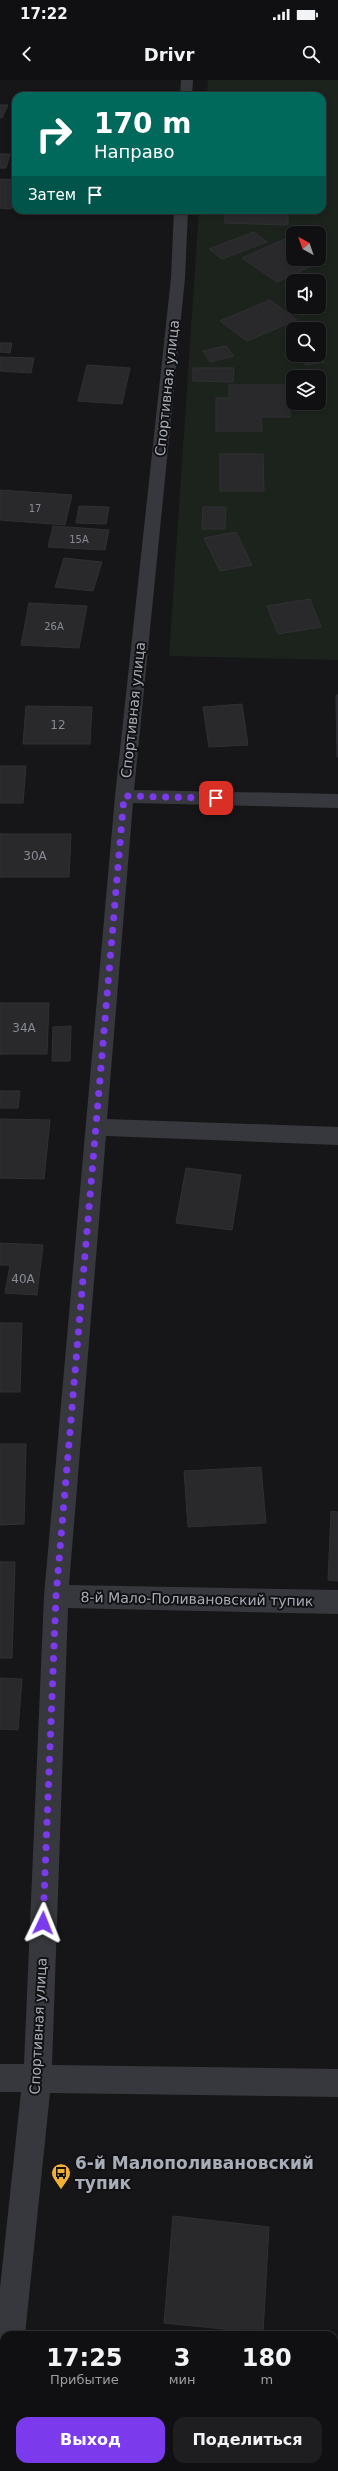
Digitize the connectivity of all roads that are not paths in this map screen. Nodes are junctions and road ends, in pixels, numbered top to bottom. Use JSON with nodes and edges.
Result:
{"nodes":[{"id":1,"x":187,"y":80,"type":"edge"},
{"id":2,"x":186,"y":92,"type":"edge"},
{"id":3,"x":181,"y":214,"type":"edge"},
{"id":4,"x":124,"y":796,"type":"junction"},
{"id":5,"x":338,"y":801,"type":"edge"},
{"id":6,"x":95,"y":1127,"type":"junction"},
{"id":7,"x":338,"y":1136,"type":"edge"},
{"id":8,"x":56,"y":1596,"type":"junction"},
{"id":9,"x":338,"y":1602,"type":"edge"},
{"id":10,"x":0,"y":2078,"type":"edge"},
{"id":11,"x":37,"y":2079,"type":"junction"},
{"id":12,"x":338,"y":2083,"type":"edge"},
{"id":13,"x":10,"y":2331,"type":"edge"}],
"edges":[{"from":1,"to":2,"type":"street"},
{"from":3,"to":4,"type":"street","name":"Спортивная улица"},
{"from":4,"to":5,"type":"street"},
{"from":4,"to":6,"type":"street","name":"Спортивная улица"},
{"from":6,"to":7,"type":"street"},
{"from":6,"to":8,"type":"street","name":"Спортивная улица"},
{"from":8,"to":9,"type":"street","name":"8-й Мало-Поливановский тупик"},
{"from":8,"to":11,"type":"street","name":"Спортивная улица"},
{"from":10,"to":11,"type":"street"},
{"from":11,"to":12,"type":"street"},
{"from":11,"to":13,"type":"street","name":"Спортивная улица"}]}
